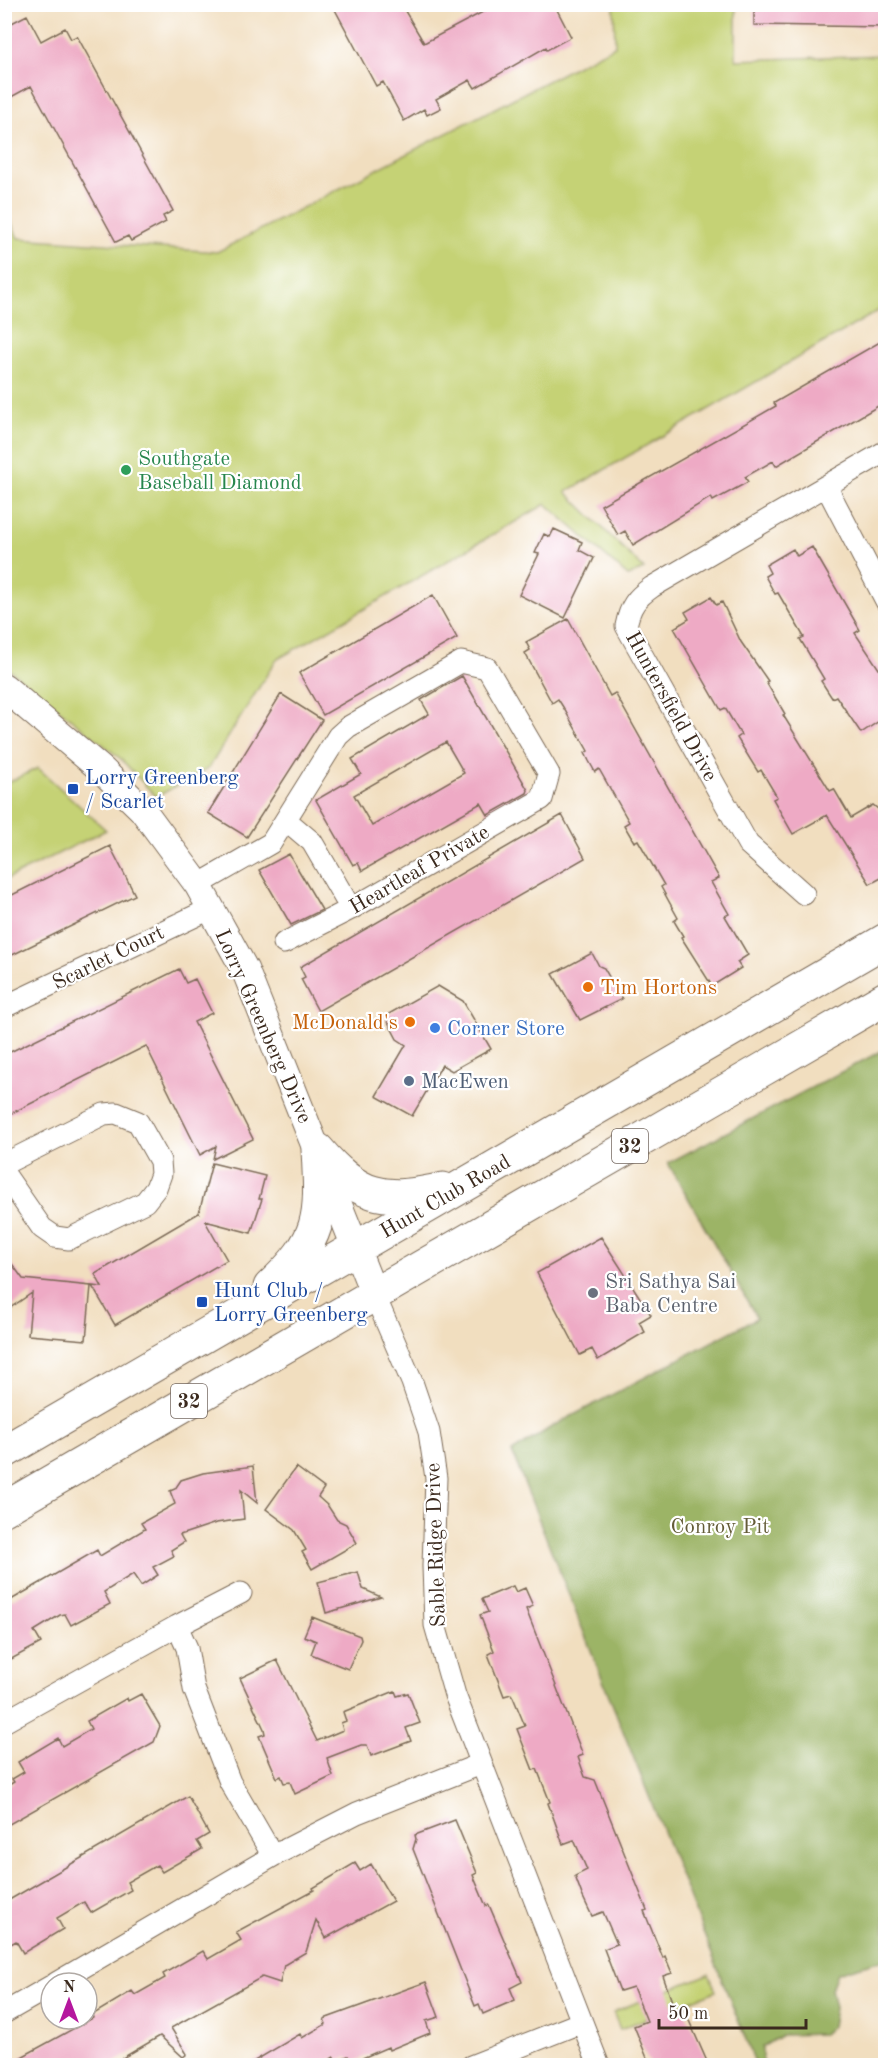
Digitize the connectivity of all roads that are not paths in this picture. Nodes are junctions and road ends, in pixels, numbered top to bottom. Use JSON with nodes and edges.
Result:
{"nodes":[{"id":1,"x":885,"y":451,"type":"edge"},
{"id":2,"x":826,"y":486,"type":"junction"},
{"id":3,"x":885,"y":601,"type":"edge"},
{"id":4,"x":4,"y":687,"type":"edge"},
{"id":5,"x":286,"y":820,"type":"junction"},
{"id":6,"x":198,"y":885,"type":"junction"},
{"id":7,"x":804,"y":894,"type":"dead end"},
{"id":8,"x":212,"y":908,"type":"junction"},
{"id":9,"x":351,"y":909,"type":"junction"},
{"id":10,"x":885,"y":940,"type":"edge"},
{"id":11,"x":284,"y":943,"type":"dead end"},
{"id":12,"x":885,"y":998,"type":"edge"},
{"id":13,"x":4,"y":1007,"type":"edge"},
{"id":14,"x":318,"y":1150,"type":"junction"},
{"id":15,"x":4,"y":1164,"type":"edge"},
{"id":16,"x":4,"y":1173,"type":"edge"},
{"id":17,"x":469,"y":1183,"type":"junction"},
{"id":18,"x":356,"y":1248,"type":"junction"},
{"id":19,"x":375,"y":1294,"type":"junction"},
{"id":20,"x":245,"y":1311,"type":"junction"},
{"id":21,"x":4,"y":1452,"type":"edge"},
{"id":22,"x":4,"y":1509,"type":"edge"},
{"id":23,"x":241,"y":1593,"type":"dead end"},
{"id":24,"x":177,"y":1626,"type":"junction"},
{"id":25,"x":4,"y":1722,"type":"edge"},
{"id":26,"x":481,"y":1764,"type":"junction"},
{"id":27,"x":273,"y":1856,"type":"junction"},
{"id":28,"x":77,"y":1971,"type":"edge"},
{"id":29,"x":39,"y":1993,"type":"edge"},
{"id":30,"x":4,"y":2013,"type":"edge"},
{"id":31,"x":582,"y":2022,"type":"junction"},
{"id":32,"x":471,"y":2066,"type":"edge"},
{"id":33,"x":599,"y":2066,"type":"edge"}],
"edges":[{"from":1,"to":2,"type":"street","name":"Huntersfield Drive"},
{"from":2,"to":3,"type":"street"},
{"from":2,"to":7,"type":"street","name":"Huntersfield Drive"},
{"from":4,"to":6,"type":"street","name":"Lorry Greenberg Drive"},
{"from":5,"to":6,"type":"street"},
{"from":5,"to":9,"type":"street"},
{"from":5,"to":9,"type":"street","name":"Heartleaf Private"},
{"from":6,"to":8,"type":"street","name":"Lorry Greenberg Drive"},
{"from":8,"to":13,"type":"street","name":"Scarlet Court"},
{"from":8,"to":14,"type":"street","name":"Lorry Greenberg Drive"},
{"from":9,"to":11,"type":"street","name":"Heartleaf Private"},
{"from":10,"to":17,"type":"main road","name":"Hunt Club Road","number":"32"},
{"from":12,"to":19,"type":"main road","number":"32"},
{"from":14,"to":17,"type":"main road"},
{"from":14,"to":18,"type":"street","name":"Lorry Greenberg Drive"},
{"from":14,"to":20,"type":"main road"},
{"from":15,"to":16,"type":"street"},
{"from":17,"to":18,"type":"main road","name":"Hunt Club Road","number":"32"},
{"from":18,"to":19,"type":"street","name":"Lorry Greenberg Drive"},
{"from":18,"to":20,"type":"main road","name":"Hunt Club Road","number":"32"},
{"from":19,"to":22,"type":"main road","number":"32"},
{"from":19,"to":26,"type":"street","name":"Sable Ridge Drive"},
{"from":20,"to":21,"type":"main road","name":"Hunt Club Road","number":"32"},
{"from":23,"to":24,"type":"street"},
{"from":24,"to":25,"type":"street"},
{"from":24,"to":27,"type":"street"},
{"from":26,"to":27,"type":"street"},
{"from":26,"to":31,"type":"street","name":"Sable Ridge Drive"},
{"from":27,"to":28,"type":"street"},
{"from":29,"to":30,"type":"street"},
{"from":31,"to":32,"type":"street"},
{"from":31,"to":33,"type":"street","name":"Sable Ridge Drive"}]}
